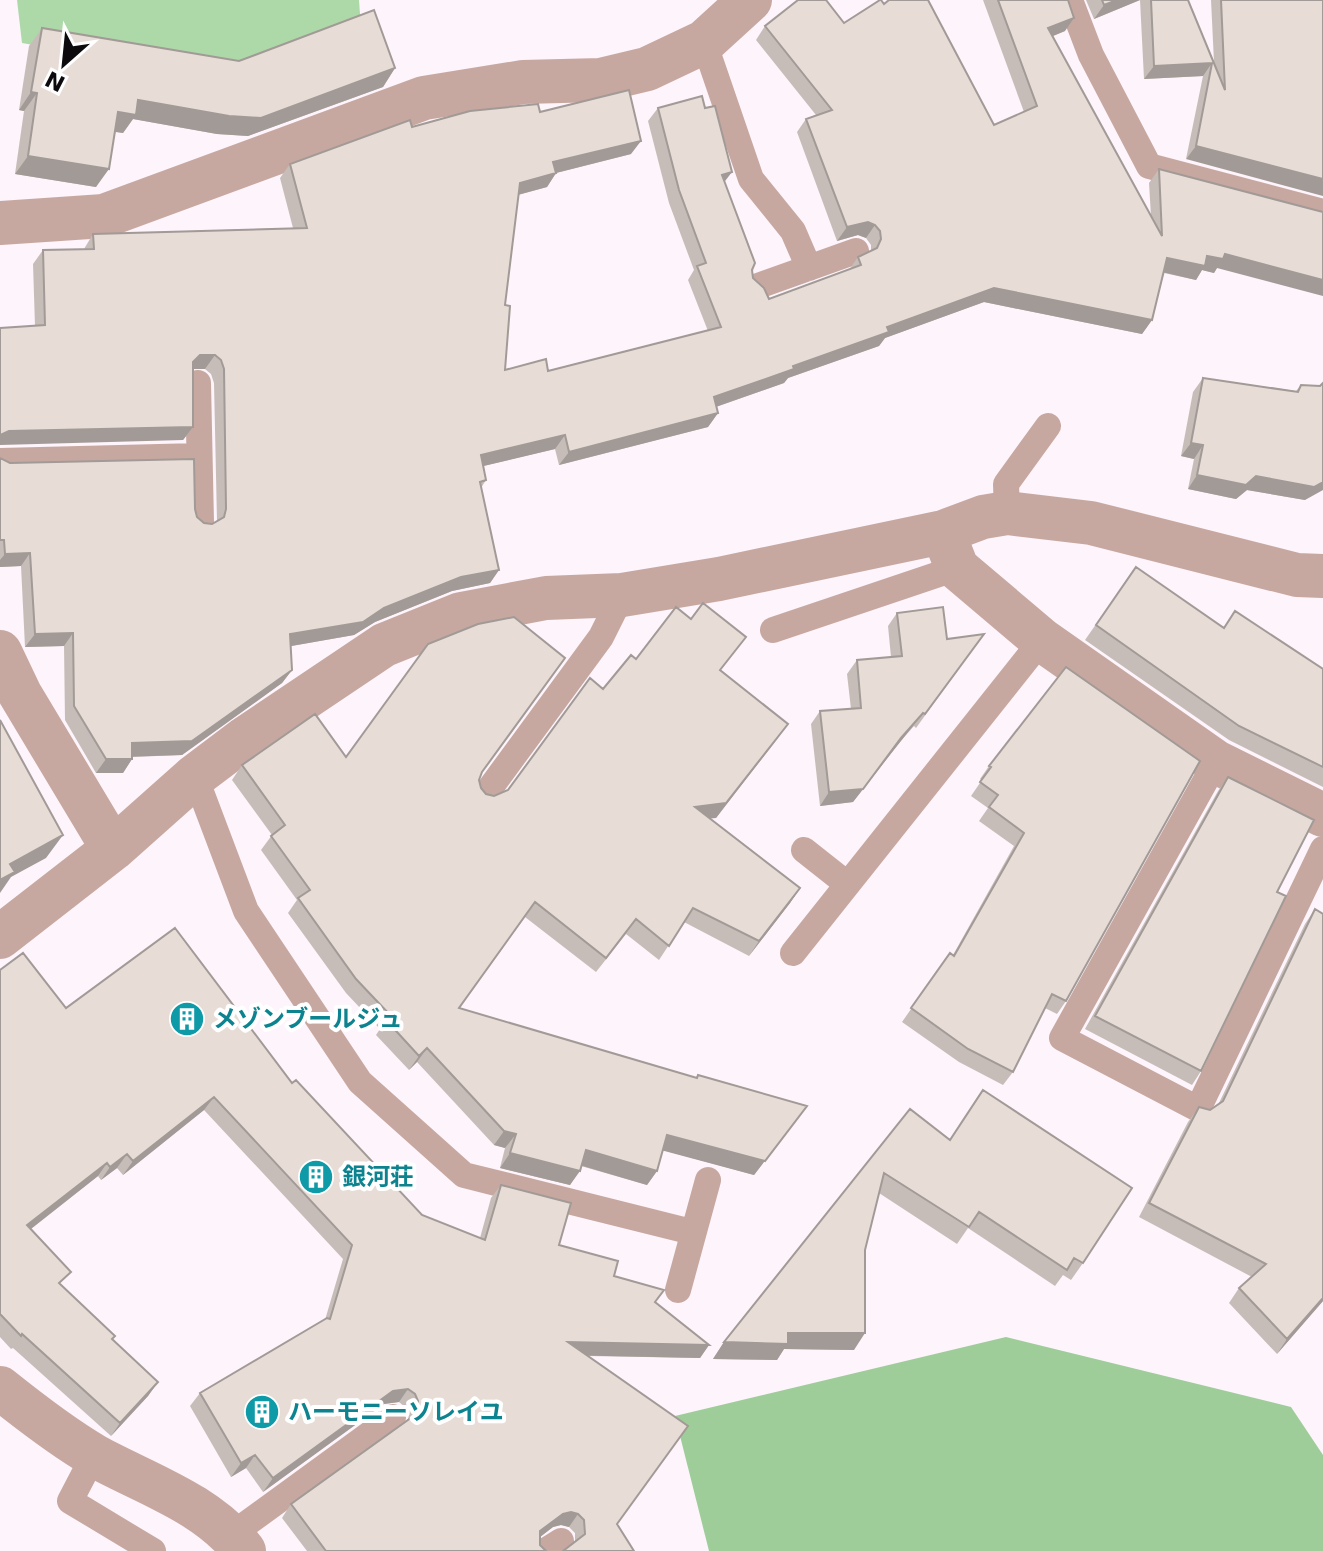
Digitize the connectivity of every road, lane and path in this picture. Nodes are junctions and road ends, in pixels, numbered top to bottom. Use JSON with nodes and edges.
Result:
{"nodes":[{"id":1,"x":750,"y":0,"type":"edge"},
{"id":2,"x":1070,"y":0,"type":"edge"},
{"id":3,"x":704,"y":42,"type":"junction"},
{"id":4,"x":1323,"y":212,"type":"edge"},
{"id":5,"x":0,"y":223,"type":"edge"},
{"id":6,"x":856,"y":251,"type":"edge"},
{"id":7,"x":809,"y":268,"type":"junction"},
{"id":8,"x":758,"y":286,"type":"edge"},
{"id":9,"x":198,"y":383,"type":"edge"},
{"id":10,"x":1048,"y":426,"type":"dead end"},
{"id":11,"x":199,"y":456,"type":"junction"},
{"id":12,"x":0,"y":461,"type":"edge"},
{"id":13,"x":1007,"y":513,"type":"junction"},
{"id":14,"x":201,"y":522,"type":"edge"},
{"id":15,"x":950,"y":550,"type":"junction"},
{"id":16,"x":1323,"y":576,"type":"edge"},
{"id":17,"x":622,"y":595,"type":"junction"},
{"id":18,"x":773,"y":630,"type":"dead end"},
{"id":19,"x":1042,"y":640,"type":"junction"},
{"id":20,"x":0,"y":652,"type":"edge"},
{"id":21,"x":1216,"y":762,"type":"junction"},
{"id":22,"x":195,"y":776,"type":"junction"},
{"id":23,"x":485,"y":795,"type":"edge"},
{"id":24,"x":1323,"y":815,"type":"edge"},
{"id":25,"x":113,"y":849,"type":"junction"},
{"id":26,"x":1323,"y":849,"type":"edge"},
{"id":27,"x":804,"y":850,"type":"dead end"},
{"id":28,"x":847,"y":884,"type":"junction"},
{"id":29,"x":0,"y":937,"type":"edge"},
{"id":30,"x":793,"y":953,"type":"dead end"},
{"id":31,"x":708,"y":1180,"type":"dead end"},
{"id":32,"x":692,"y":1232,"type":"junction"},
{"id":33,"x":678,"y":1290,"type":"dead end"},
{"id":34,"x":0,"y":1388,"type":"edge"},
{"id":35,"x":393,"y":1417,"type":"edge"},
{"id":36,"x":94,"y":1455,"type":"junction"},
{"id":37,"x":238,"y":1543,"type":"edge"},
{"id":38,"x":153,"y":1551,"type":"edge"}],
"edges":[{"from":1,"to":3,"type":"street"},
{"from":2,"to":4,"type":"lane"},
{"from":3,"to":5,"type":"street"},
{"from":3,"to":7,"type":"lane"},
{"from":6,"to":7,"type":"lane"},
{"from":7,"to":8,"type":"lane"},
{"from":9,"to":11,"type":"lane"},
{"from":10,"to":13,"type":"lane"},
{"from":11,"to":12,"type":"lane"},
{"from":11,"to":14,"type":"lane"},
{"from":13,"to":15,"type":"street"},
{"from":13,"to":16,"type":"street"},
{"from":15,"to":17,"type":"street"},
{"from":15,"to":18,"type":"lane"},
{"from":15,"to":19,"type":"street"},
{"from":17,"to":22,"type":"street"},
{"from":17,"to":23,"type":"lane"},
{"from":19,"to":21,"type":"street"},
{"from":19,"to":28,"type":"lane"},
{"from":20,"to":25,"type":"street"},
{"from":21,"to":24,"type":"street"},
{"from":21,"to":26,"type":"lane"},
{"from":22,"to":25,"type":"street"},
{"from":22,"to":32,"type":"lane"},
{"from":25,"to":29,"type":"street"},
{"from":27,"to":28,"type":"lane"},
{"from":28,"to":30,"type":"lane"},
{"from":31,"to":32,"type":"lane"},
{"from":32,"to":33,"type":"lane"},
{"from":34,"to":36,"type":"street"},
{"from":35,"to":37,"type":"lane"},
{"from":36,"to":37,"type":"street"},
{"from":36,"to":38,"type":"lane"}]}
